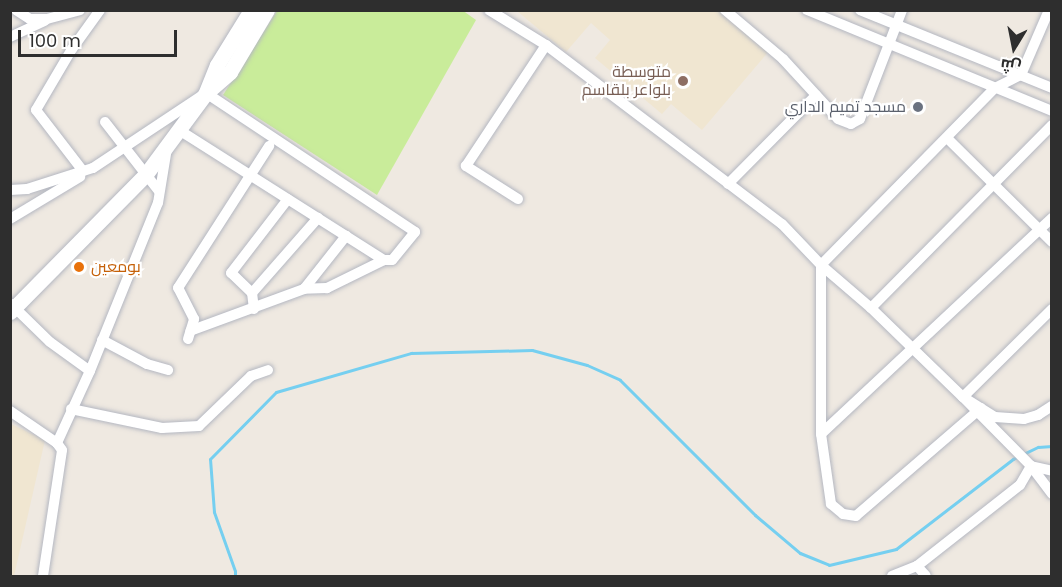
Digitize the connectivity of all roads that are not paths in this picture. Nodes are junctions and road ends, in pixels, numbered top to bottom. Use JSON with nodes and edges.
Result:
{"nodes":[{"id":1,"x":16,"y":10,"type":"edge"},
{"id":2,"x":80,"y":10,"type":"edge"},
{"id":3,"x":100,"y":10,"type":"edge"},
{"id":4,"x":251,"y":10,"type":"edge"},
{"id":5,"x":267,"y":10,"type":"edge"},
{"id":6,"x":489,"y":10,"type":"edge"},
{"id":7,"x":725,"y":10,"type":"edge"},
{"id":8,"x":807,"y":10,"type":"edge"},
{"id":9,"x":860,"y":10,"type":"edge"},
{"id":10,"x":902,"y":10,"type":"edge"},
{"id":11,"x":1048,"y":10,"type":"edge"},
{"id":12,"x":47,"y":19,"type":"junction"},
{"id":13,"x":896,"y":25,"type":"junction"},
{"id":14,"x":10,"y":37,"type":"edge"},
{"id":15,"x":887,"y":43,"type":"junction"},
{"id":16,"x":546,"y":45,"type":"junction"},
{"id":17,"x":1021,"y":75,"type":"junction"},
{"id":18,"x":995,"y":88,"type":"junction"},
{"id":19,"x":1052,"y":88,"type":"edge"},
{"id":20,"x":206,"y":93,"type":"junction"},
{"id":21,"x":816,"y":95,"type":"junction"},
{"id":22,"x":1052,"y":111,"type":"edge"},
{"id":23,"x":105,"y":122,"type":"dead end"},
{"id":24,"x":1052,"y":125,"type":"edge"},
{"id":25,"x":179,"y":130,"type":"junction"},
{"id":26,"x":946,"y":138,"type":"junction"},
{"id":27,"x":269,"y":146,"type":"dead end"},
{"id":28,"x":168,"y":147,"type":"junction"},
{"id":29,"x":126,"y":148,"type":"junction"},
{"id":30,"x":88,"y":170,"type":"junction"},
{"id":31,"x":146,"y":174,"type":"junction"},
{"id":32,"x":250,"y":175,"type":"junction"},
{"id":33,"x":728,"y":184,"type":"junction"},
{"id":34,"x":993,"y":184,"type":"junction"},
{"id":35,"x":10,"y":190,"type":"edge"},
{"id":36,"x":159,"y":191,"type":"junction"},
{"id":37,"x":288,"y":199,"type":"junction"},
{"id":38,"x":518,"y":199,"type":"dead end"},
{"id":39,"x":318,"y":218,"type":"junction"},
{"id":40,"x":1052,"y":218,"type":"edge"},
{"id":41,"x":10,"y":219,"type":"edge"},
{"id":42,"x":1039,"y":230,"type":"junction"},
{"id":43,"x":346,"y":236,"type":"junction"},
{"id":44,"x":1052,"y":242,"type":"edge"},
{"id":45,"x":384,"y":260,"type":"junction"},
{"id":46,"x":821,"y":265,"type":"junction"},
{"id":47,"x":304,"y":289,"type":"junction"},
{"id":48,"x":252,"y":293,"type":"junction"},
{"id":49,"x":12,"y":308,"type":"edge"},
{"id":50,"x":871,"y":308,"type":"junction"},
{"id":51,"x":254,"y":309,"type":"junction"},
{"id":52,"x":1052,"y":309,"type":"edge"},
{"id":53,"x":102,"y":340,"type":"junction"},
{"id":54,"x":913,"y":348,"type":"junction"},
{"id":55,"x":268,"y":369,"type":"dead end"},
{"id":56,"x":168,"y":370,"type":"dead end"},
{"id":57,"x":90,"y":372,"type":"junction"},
{"id":58,"x":963,"y":397,"type":"junction"},
{"id":59,"x":1052,"y":406,"type":"edge"},
{"id":60,"x":71,"y":409,"type":"junction"},
{"id":61,"x":979,"y":410,"type":"junction"},
{"id":62,"x":10,"y":411,"type":"edge"},
{"id":63,"x":821,"y":434,"type":"junction"},
{"id":64,"x":57,"y":443,"type":"junction"},
{"id":65,"x":1031,"y":466,"type":"junction"},
{"id":66,"x":1052,"y":471,"type":"edge"},
{"id":67,"x":1052,"y":494,"type":"edge"},
{"id":68,"x":917,"y":566,"type":"junction"},
{"id":69,"x":43,"y":576,"type":"edge"},
{"id":70,"x":892,"y":576,"type":"edge"},
{"id":71,"x":926,"y":576,"type":"edge"}],
"edges":[{"from":1,"to":12,"type":"street"},
{"from":2,"to":12,"type":"street"},
{"from":3,"to":30,"type":"street"},
{"from":4,"to":20,"type":"main road"},
{"from":5,"to":20,"type":"main road"},
{"from":6,"to":16,"type":"street"},
{"from":7,"to":21,"type":"street"},
{"from":8,"to":15,"type":"street"},
{"from":9,"to":13,"type":"street"},
{"from":10,"to":13,"type":"street"},
{"from":11,"to":17,"type":"street"},
{"from":12,"to":14,"type":"street"},
{"from":13,"to":15,"type":"street"},
{"from":13,"to":17,"type":"street"},
{"from":15,"to":18,"type":"street"},
{"from":15,"to":21,"type":"street"},
{"from":16,"to":33,"type":"street"},
{"from":16,"to":38,"type":"street"},
{"from":17,"to":18,"type":"street"},
{"from":17,"to":19,"type":"street"},
{"from":18,"to":22,"type":"street"},
{"from":18,"to":26,"type":"street"},
{"from":20,"to":25,"type":"main road"},
{"from":20,"to":29,"type":"street"},
{"from":20,"to":45,"type":"street"},
{"from":21,"to":33,"type":"street"},
{"from":23,"to":29,"type":"street"},
{"from":24,"to":34,"type":"street"},
{"from":25,"to":28,"type":"main road"},
{"from":25,"to":32,"type":"street"},
{"from":26,"to":34,"type":"street"},
{"from":26,"to":46,"type":"street"},
{"from":27,"to":32,"type":"street"},
{"from":28,"to":31,"type":"main road"},
{"from":28,"to":36,"type":"street"},
{"from":29,"to":30,"type":"street"},
{"from":29,"to":31,"type":"street"},
{"from":30,"to":35,"type":"street"},
{"from":30,"to":41,"type":"street"},
{"from":31,"to":36,"type":"street"},
{"from":31,"to":49,"type":"main road"},
{"from":32,"to":37,"type":"street"},
{"from":32,"to":51,"type":"street"},
{"from":33,"to":46,"type":"street"},
{"from":34,"to":42,"type":"street"},
{"from":34,"to":50,"type":"street"},
{"from":36,"to":53,"type":"street"},
{"from":37,"to":39,"type":"street"},
{"from":37,"to":48,"type":"street"},
{"from":39,"to":43,"type":"street"},
{"from":39,"to":48,"type":"street"},
{"from":40,"to":42,"type":"street"},
{"from":42,"to":44,"type":"street"},
{"from":42,"to":54,"type":"street"},
{"from":43,"to":45,"type":"street"},
{"from":43,"to":47,"type":"street"},
{"from":45,"to":47,"type":"street"},
{"from":46,"to":50,"type":"street"},
{"from":46,"to":63,"type":"street"},
{"from":47,"to":51,"type":"street"},
{"from":48,"to":51,"type":"street"},
{"from":49,"to":57,"type":"street"},
{"from":50,"to":54,"type":"street"},
{"from":52,"to":58,"type":"street"},
{"from":53,"to":56,"type":"street"},
{"from":53,"to":57,"type":"street"},
{"from":54,"to":58,"type":"street"},
{"from":54,"to":63,"type":"street"},
{"from":55,"to":60,"type":"street"},
{"from":57,"to":60,"type":"street"},
{"from":58,"to":61,"type":"street"},
{"from":59,"to":61,"type":"street"},
{"from":60,"to":64,"type":"street"},
{"from":61,"to":63,"type":"street"},
{"from":61,"to":65,"type":"street"},
{"from":62,"to":64,"type":"street"},
{"from":64,"to":69,"type":"street"},
{"from":65,"to":66,"type":"street"},
{"from":65,"to":67,"type":"street"},
{"from":65,"to":68,"type":"street"},
{"from":68,"to":70,"type":"street"},
{"from":68,"to":71,"type":"street"}]}
